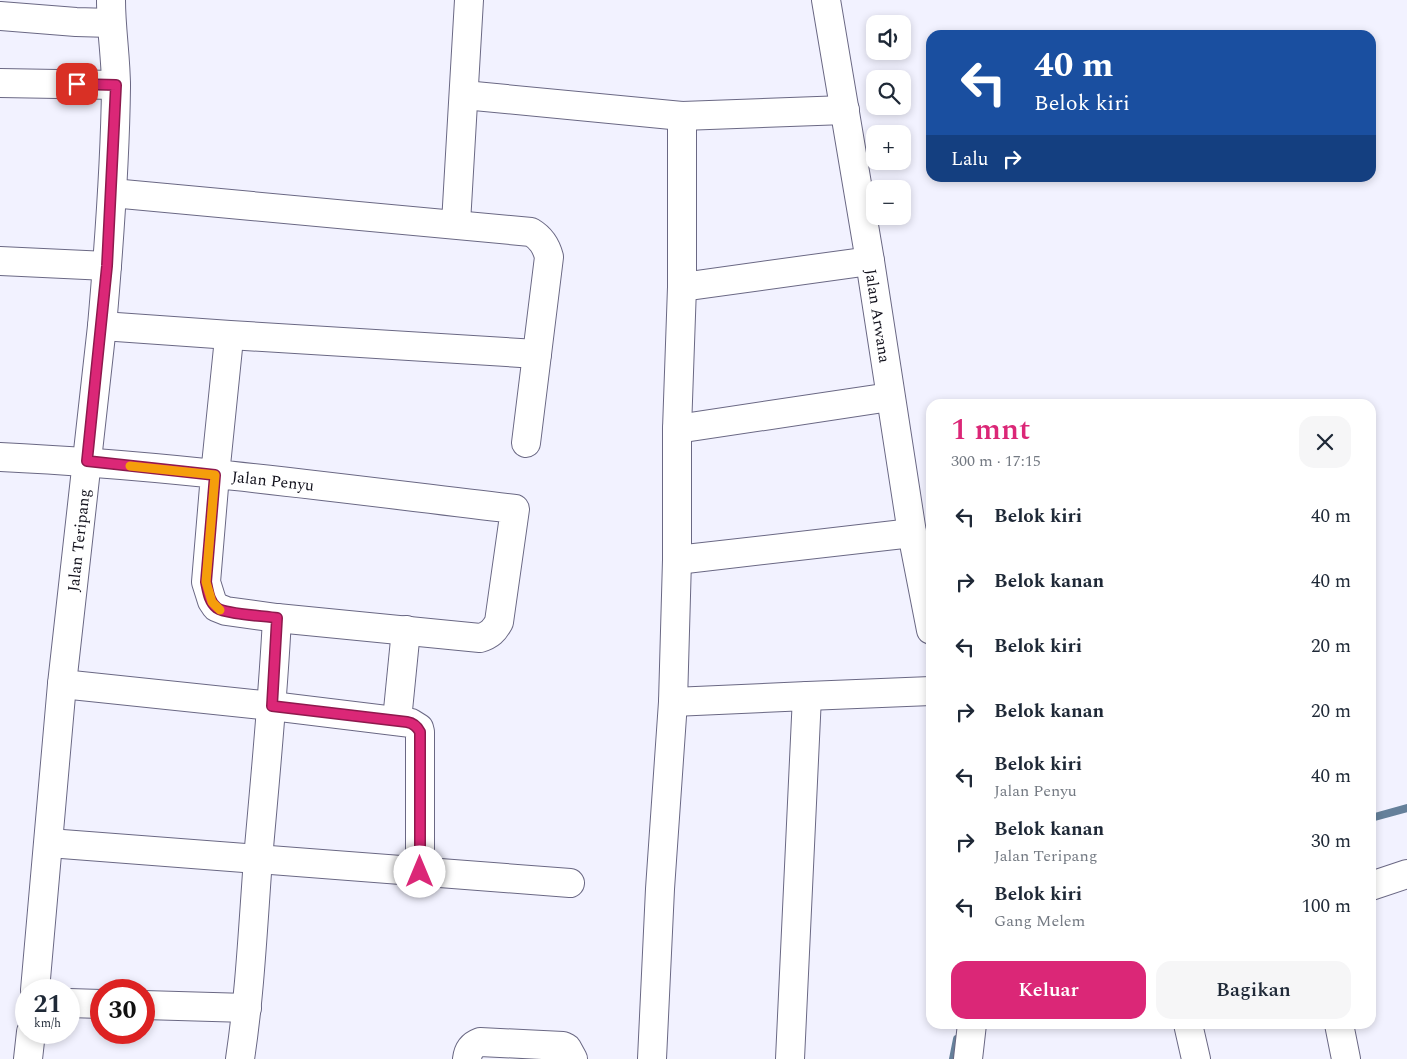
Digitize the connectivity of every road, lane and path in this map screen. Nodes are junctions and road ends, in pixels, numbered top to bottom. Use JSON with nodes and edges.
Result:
{"nodes":[{"id":1,"x":469,"y":0,"type":"edge"},
{"id":2,"x":826,"y":0,"type":"edge"},
{"id":3,"x":111,"y":12,"type":"edge"},
{"id":4,"x":0,"y":16,"type":"edge"},
{"id":5,"x":0,"y":83,"type":"edge"},
{"id":6,"x":116,"y":85,"type":"junction"},
{"id":7,"x":464,"y":95,"type":"junction"},
{"id":8,"x":845,"y":110,"type":"junction"},
{"id":9,"x":682,"y":116,"type":"junction"},
{"id":10,"x":112,"y":192,"type":"junction"},
{"id":11,"x":456,"y":223,"type":"junction"},
{"id":12,"x":0,"y":261,"type":"edge"},
{"id":13,"x":870,"y":261,"type":"junction"},
{"id":14,"x":107,"y":266,"type":"junction"},
{"id":15,"x":682,"y":287,"type":"junction"},
{"id":16,"x":102,"y":326,"type":"junction"},
{"id":17,"x":228,"y":348,"type":"dead end"},
{"id":18,"x":537,"y":354,"type":"junction"},
{"id":19,"x":890,"y":397,"type":"junction"},
{"id":20,"x":678,"y":429,"type":"junction"},
{"id":21,"x":526,"y":443,"type":"dead end"},
{"id":22,"x":0,"y":457,"type":"edge"},
{"id":23,"x":87,"y":461,"type":"junction"},
{"id":24,"x":215,"y":475,"type":"junction"},
{"id":25,"x":912,"y":533,"type":"junction"},
{"id":26,"x":678,"y":560,"type":"junction"},
{"id":27,"x":926,"y":604,"type":"edge"},
{"id":28,"x":277,"y":618,"type":"junction"},
{"id":29,"x":406,"y":630,"type":"junction"},
{"id":30,"x":62,"y":684,"type":"junction"},
{"id":31,"x":926,"y":691,"type":"edge"},
{"id":32,"x":807,"y":696,"type":"junction"},
{"id":33,"x":674,"y":702,"type":"junction"},
{"id":34,"x":272,"y":706,"type":"junction"},
{"id":35,"x":397,"y":720,"type":"junction"},
{"id":36,"x":49,"y":843,"type":"junction"},
{"id":37,"x":258,"y":860,"type":"junction"},
{"id":38,"x":420,"y":872,"type":"junction"},
{"id":39,"x":1407,"y":874,"type":"edge"},
{"id":40,"x":570,"y":883,"type":"dead end"},
{"id":41,"x":1376,"y":884,"type":"edge"},
{"id":42,"x":37,"y":979,"type":"edge"},
{"id":43,"x":155,"y":1005,"type":"edge"},
{"id":44,"x":247,"y":1008,"type":"junction"},
{"id":45,"x":971,"y":1029,"type":"edge"},
{"id":46,"x":1189,"y":1029,"type":"edge"},
{"id":47,"x":1340,"y":1029,"type":"edge"},
{"id":48,"x":30,"y":1044,"type":"edge"},
{"id":49,"x":28,"y":1059,"type":"edge"},
{"id":50,"x":240,"y":1059,"type":"edge"},
{"id":51,"x":467,"y":1059,"type":"edge"},
{"id":52,"x":573,"y":1059,"type":"edge"},
{"id":53,"x":652,"y":1059,"type":"edge"},
{"id":54,"x":790,"y":1059,"type":"edge"},
{"id":55,"x":968,"y":1059,"type":"edge"},
{"id":56,"x":1196,"y":1059,"type":"edge"},
{"id":57,"x":1346,"y":1059,"type":"edge"}],
"edges":[{"from":1,"to":7,"type":"street"},
{"from":2,"to":8,"type":"street","name":"Jalan Arwana"},
{"from":3,"to":4,"type":"street"},
{"from":3,"to":6,"type":"street","name":"Jalan Teripang"},
{"from":5,"to":6,"type":"street"},
{"from":6,"to":10,"type":"street","name":"Jalan Teripang"},
{"from":7,"to":9,"type":"street"},
{"from":7,"to":11,"type":"street"},
{"from":8,"to":9,"type":"street"},
{"from":8,"to":13,"type":"street","name":"Jalan Arwana"},
{"from":9,"to":15,"type":"street"},
{"from":10,"to":11,"type":"street"},
{"from":10,"to":14,"type":"street","name":"Jalan Teripang"},
{"from":11,"to":18,"type":"street"},
{"from":12,"to":14,"type":"street"},
{"from":13,"to":15,"type":"street"},
{"from":13,"to":19,"type":"street","name":"Jalan Arwana"},
{"from":14,"to":16,"type":"street","name":"Jalan Teripang"},
{"from":15,"to":20,"type":"street"},
{"from":16,"to":18,"type":"street"},
{"from":16,"to":23,"type":"street","name":"Jalan Teripang"},
{"from":17,"to":24,"type":"street"},
{"from":18,"to":21,"type":"street"},
{"from":19,"to":20,"type":"street"},
{"from":19,"to":25,"type":"street","name":"Jalan Arwana"},
{"from":20,"to":26,"type":"street"},
{"from":22,"to":23,"type":"street","name":"Jalan Penyu"},
{"from":23,"to":24,"type":"street","name":"Jalan Penyu"},
{"from":23,"to":30,"type":"street","name":"Jalan Teripang"},
{"from":24,"to":28,"type":"street"},
{"from":24,"to":29,"type":"street","name":"Jalan Penyu"},
{"from":25,"to":26,"type":"street"},
{"from":25,"to":27,"type":"street","name":"Jalan Arwana"},
{"from":26,"to":33,"type":"street"},
{"from":28,"to":29,"type":"street"},
{"from":28,"to":34,"type":"street"},
{"from":29,"to":35,"type":"street"},
{"from":30,"to":34,"type":"street"},
{"from":30,"to":36,"type":"street","name":"Jalan Teripang"},
{"from":31,"to":32,"type":"street"},
{"from":32,"to":33,"type":"street"},
{"from":32,"to":54,"type":"street"},
{"from":33,"to":53,"type":"street"},
{"from":34,"to":35,"type":"street"},
{"from":34,"to":37,"type":"street"},
{"from":35,"to":38,"type":"street"},
{"from":36,"to":37,"type":"street"},
{"from":36,"to":42,"type":"street","name":"Jalan Teripang"},
{"from":37,"to":38,"type":"street"},
{"from":37,"to":44,"type":"street"},
{"from":38,"to":40,"type":"street"},
{"from":39,"to":41,"type":"street"},
{"from":43,"to":44,"type":"street"},
{"from":44,"to":50,"type":"street"},
{"from":45,"to":55,"type":"street"},
{"from":46,"to":56,"type":"street"},
{"from":47,"to":57,"type":"street"},
{"from":48,"to":49,"type":"street"},
{"from":51,"to":52,"type":"street"}]}
